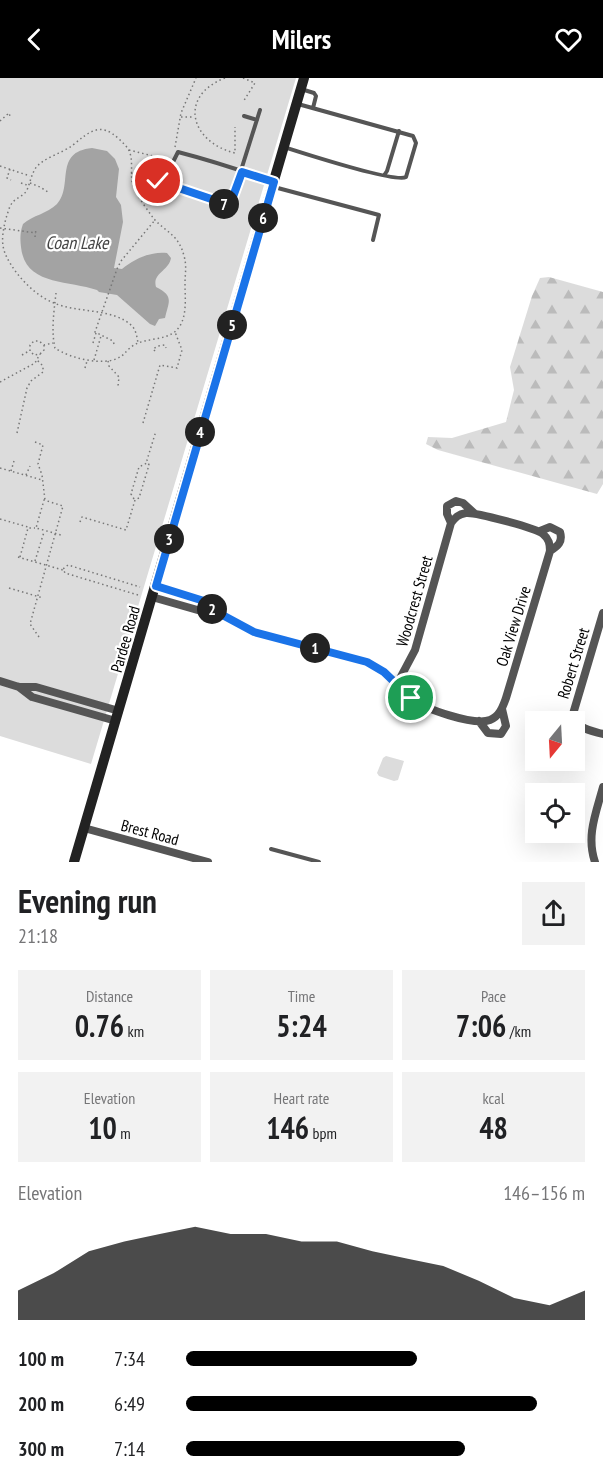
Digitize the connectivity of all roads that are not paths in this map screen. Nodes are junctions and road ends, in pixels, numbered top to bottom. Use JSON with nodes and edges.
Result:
{"nodes":[{"id":1,"x":302,"y":83,"type":"edge"},
{"id":2,"x":296,"y":104,"type":"junction"},
{"id":3,"x":313,"y":108,"type":"junction"},
{"id":4,"x":260,"y":110,"type":"dead end"},
{"id":5,"x":244,"y":116,"type":"dead end"},
{"id":6,"x":257,"y":120,"type":"junction"},
{"id":7,"x":399,"y":131,"type":"junction"},
{"id":8,"x":284,"y":147,"type":"junction"},
{"id":9,"x":242,"y":172,"type":"junction"},
{"id":10,"x":384,"y":175,"type":"junction"},
{"id":11,"x":273,"y":184,"type":"junction"},
{"id":12,"x":372,"y":240,"type":"dead end"},
{"id":13,"x":474,"y":513,"type":"junction"},
{"id":14,"x":451,"y":524,"type":"junction"},
{"id":15,"x":540,"y":531,"type":"junction"},
{"id":16,"x":560,"y":532,"type":"joint"},
{"id":17,"x":548,"y":539,"type":"joint"},
{"id":18,"x":550,"y":551,"type":"junction"},
{"id":19,"x":154,"y":592,"type":"junction"},
{"id":20,"x":603,"y":613,"type":"edge"},
{"id":21,"x":0,"y":681,"type":"edge"},
{"id":22,"x":397,"y":684,"type":"junction"},
{"id":23,"x":502,"y":709,"type":"junction"},
{"id":24,"x":573,"y":711,"type":"edge"},
{"id":25,"x":118,"y":716,"type":"junction"},
{"id":26,"x":479,"y":721,"type":"junction"},
{"id":27,"x":585,"y":728,"type":"edge"},
{"id":28,"x":603,"y":734,"type":"edge"},
{"id":29,"x":603,"y":787,"type":"edge"},
{"id":30,"x":84,"y":828,"type":"junction"},
{"id":31,"x":271,"y":849,"type":"dead end"},
{"id":32,"x":176,"y":858,"type":"edge"},
{"id":33,"x":74,"y":862,"type":"edge"},
{"id":34,"x":208,"y":862,"type":"edge"},
{"id":35,"x":319,"y":862,"type":"edge"},
{"id":36,"x":596,"y":862,"type":"edge"}],
"edges":[{"from":1,"to":2,"type":"main road","name":"Pardee Road"},
{"from":1,"to":3,"type":"lane"},
{"from":2,"to":3,"type":"lane"},
{"from":2,"to":8,"type":"main road","name":"Pardee Road"},
{"from":3,"to":7,"type":"lane"},
{"from":4,"to":6,"type":"lane"},
{"from":5,"to":6,"type":"lane"},
{"from":6,"to":9,"type":"lane"},
{"from":7,"to":10,"type":"lane"},
{"from":7,"to":10,"type":"lane"},
{"from":8,"to":10,"type":"lane"},
{"from":8,"to":11,"type":"main road","name":"Pardee Road"},
{"from":9,"to":9,"type":"lane"},
{"from":9,"to":11,"type":"lane"},
{"from":11,"to":12,"type":"lane"},
{"from":11,"to":19,"type":"main road","name":"Pardee Road"},
{"from":13,"to":14,"type":"street"},
{"from":13,"to":14,"type":"street","name":"Woodcrest Street"},
{"from":13,"to":15,"type":"street","name":"Woodcrest Street"},
{"from":14,"to":22,"type":"street","name":"Woodcrest Street"},
{"from":15,"to":16,"type":"street","name":"Woodcrest Street"},
{"from":15,"to":17,"type":"street","name":"Woodcrest Street"},
{"from":16,"to":18,"type":"street","name":"Oak View Drive"},
{"from":17,"to":18,"type":"street","name":"Oak View Drive"},
{"from":18,"to":23,"type":"street","name":"Oak View Drive"},
{"from":19,"to":22,"type":"street","name":"Oak View Drive"},
{"from":19,"to":25,"type":"main road","name":"Pardee Road"},
{"from":20,"to":24,"type":"street","name":"Robert Street"},
{"from":21,"to":25,"type":"street"},
{"from":22,"to":26,"type":"street","name":"Oak View Drive"},
{"from":23,"to":26,"type":"street"},
{"from":23,"to":26,"type":"street","name":"Oak View Drive"},
{"from":25,"to":30,"type":"main road","name":"Pardee Road"},
{"from":27,"to":28,"type":"street"},
{"from":29,"to":36,"type":"street"},
{"from":30,"to":32,"type":"street","name":"Brest Road"},
{"from":30,"to":33,"type":"main road","name":"Pardee Road"},
{"from":31,"to":35,"type":"lane"},
{"from":32,"to":34,"type":"street","name":"Brest Road"}]}
